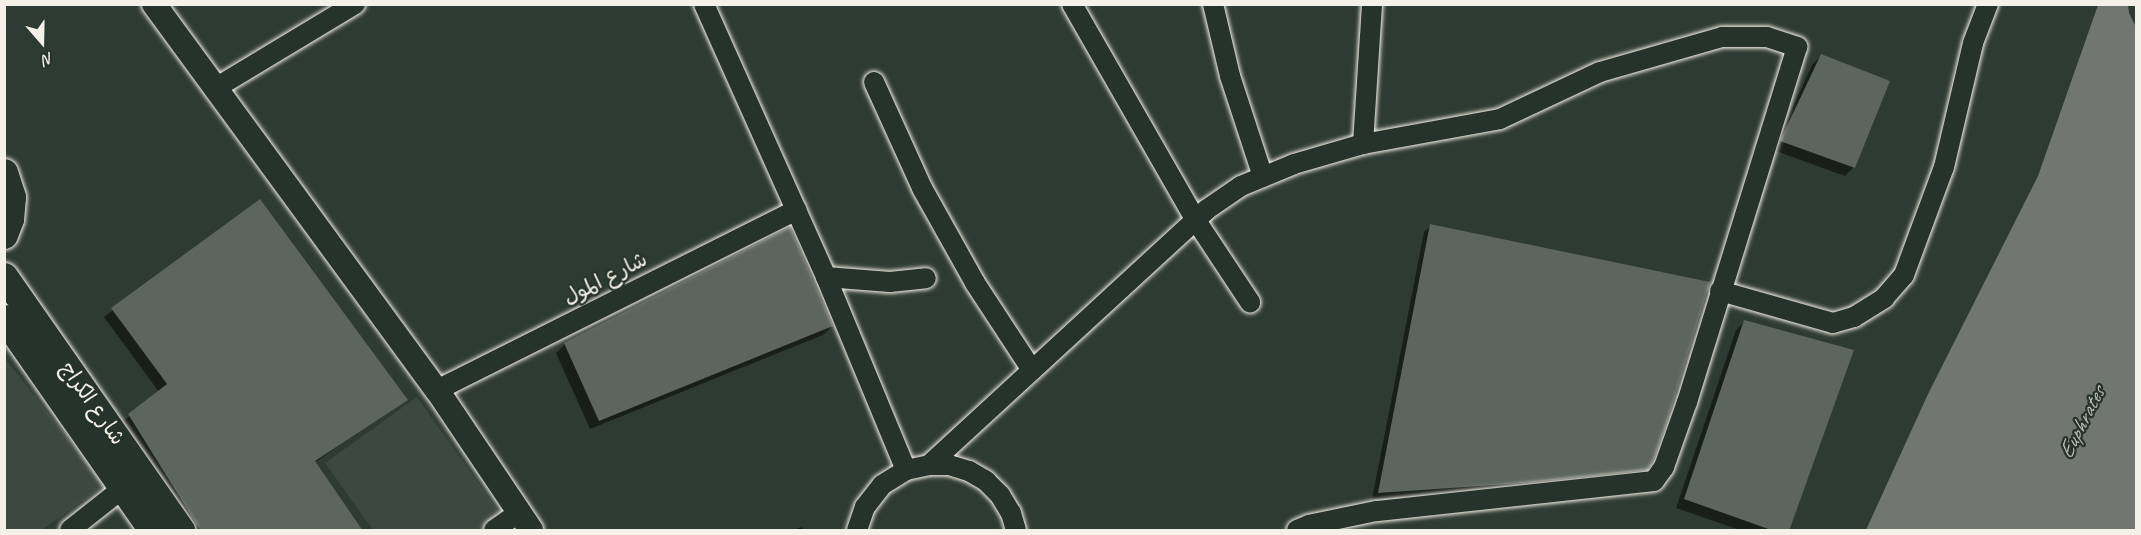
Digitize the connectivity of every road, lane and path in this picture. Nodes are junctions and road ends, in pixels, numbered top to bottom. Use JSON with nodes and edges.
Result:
{"nodes":[{"id":1,"x":153,"y":4,"type":"edge"},
{"id":2,"x":355,"y":4,"type":"edge"},
{"id":3,"x":704,"y":4,"type":"edge"},
{"id":4,"x":1072,"y":4,"type":"edge"},
{"id":5,"x":1213,"y":4,"type":"edge"},
{"id":6,"x":1372,"y":4,"type":"edge"},
{"id":7,"x":1988,"y":4,"type":"edge"},
{"id":8,"x":874,"y":82,"type":"dead end"},
{"id":9,"x":214,"y":89,"type":"junction"},
{"id":10,"x":1363,"y":144,"type":"junction"},
{"id":11,"x":4,"y":172,"type":"edge"},
{"id":12,"x":1263,"y":177,"type":"junction"},
{"id":13,"x":796,"y":210,"type":"junction"},
{"id":14,"x":1195,"y":219,"type":"junction"},
{"id":15,"x":4,"y":235,"type":"edge"},
{"id":16,"x":4,"y":276,"type":"edge"},
{"id":17,"x":826,"y":277,"type":"junction"},
{"id":18,"x":926,"y":278,"type":"dead end"},
{"id":19,"x":1720,"y":291,"type":"junction"},
{"id":20,"x":1250,"y":302,"type":"dead end"},
{"id":21,"x":4,"y":318,"type":"edge"},
{"id":22,"x":1032,"y":370,"type":"junction"},
{"id":23,"x":437,"y":390,"type":"junction"},
{"id":24,"x":929,"y":465,"type":"junction"},
{"id":25,"x":906,"y":470,"type":"junction"},
{"id":26,"x":123,"y":488,"type":"junction"},
{"id":27,"x":524,"y":522,"type":"edge"},
{"id":28,"x":70,"y":531,"type":"edge"},
{"id":29,"x":152,"y":531,"type":"edge"},
{"id":30,"x":181,"y":531,"type":"edge"},
{"id":31,"x":494,"y":531,"type":"edge"},
{"id":32,"x":857,"y":531,"type":"edge"},
{"id":33,"x":1016,"y":531,"type":"edge"},
{"id":34,"x":1297,"y":531,"type":"edge"}],
"edges":[{"from":1,"to":9,"type":"street"},
{"from":2,"to":9,"type":"street"},
{"from":3,"to":13,"type":"street"},
{"from":4,"to":14,"type":"street"},
{"from":5,"to":12,"type":"street"},
{"from":6,"to":10,"type":"street"},
{"from":7,"to":19,"type":"street"},
{"from":8,"to":22,"type":"street"},
{"from":9,"to":23,"type":"street"},
{"from":10,"to":12,"type":"street"},
{"from":10,"to":19,"type":"street"},
{"from":11,"to":15,"type":"main road"},
{"from":12,"to":14,"type":"street"},
{"from":13,"to":17,"type":"street"},
{"from":13,"to":23,"type":"street","name":"شارع المول"},
{"from":14,"to":20,"type":"street"},
{"from":14,"to":22,"type":"street"},
{"from":16,"to":30,"type":"main road","name":"شارع الكراج"},
{"from":17,"to":18,"type":"street"},
{"from":17,"to":25,"type":"street"},
{"from":19,"to":34,"type":"street"},
{"from":21,"to":26,"type":"main road","name":"شارع الكراج"},
{"from":22,"to":24,"type":"street"},
{"from":23,"to":27,"type":"street"},
{"from":24,"to":25,"type":"street"},
{"from":24,"to":33,"type":"street"},
{"from":25,"to":32,"type":"street"},
{"from":26,"to":28,"type":"street"},
{"from":26,"to":29,"type":"main road","name":"شارع الكراج"},
{"from":27,"to":31,"type":"street"}]}
